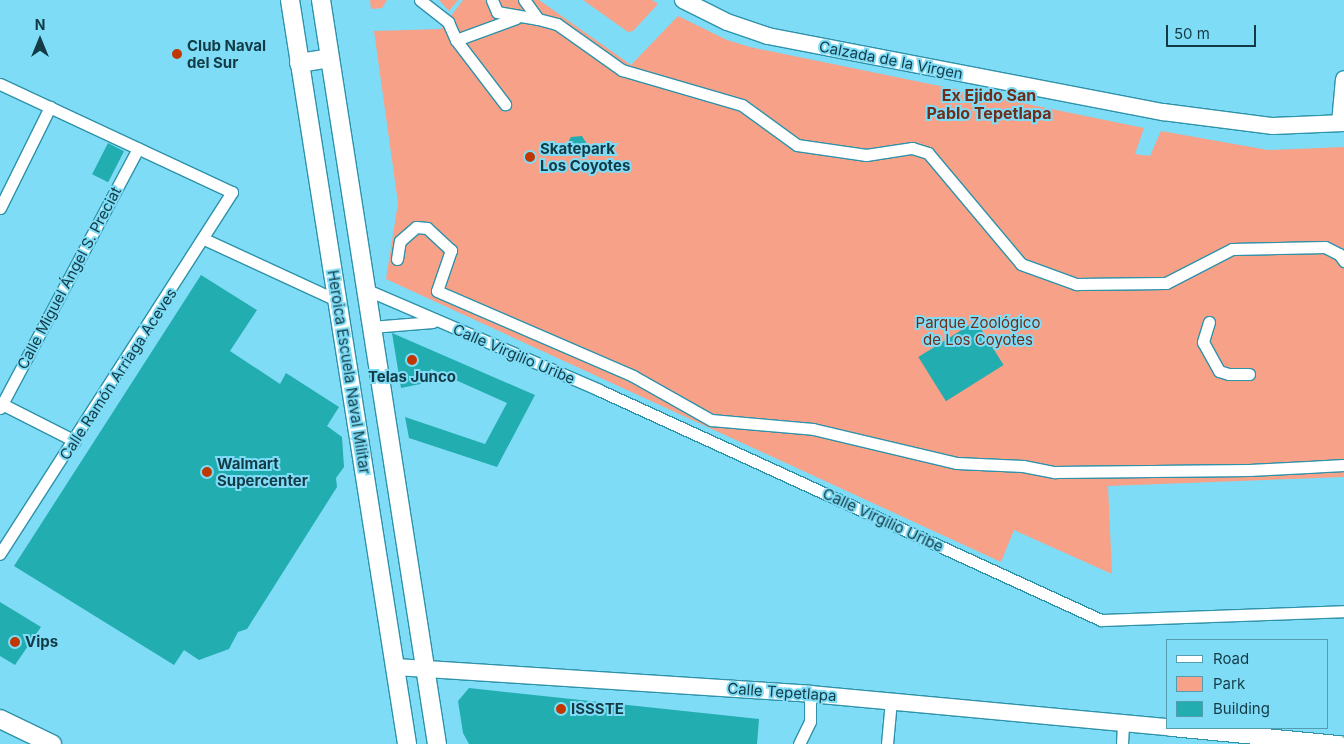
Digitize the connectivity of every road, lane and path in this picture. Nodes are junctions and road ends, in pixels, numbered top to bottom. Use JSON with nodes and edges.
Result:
{"nodes":[{"id":1,"x":290,"y":0,"type":"edge"},
{"id":2,"x":321,"y":0,"type":"edge"},
{"id":3,"x":420,"y":0,"type":"edge"},
{"id":4,"x":492,"y":0,"type":"edge"},
{"id":5,"x":524,"y":0,"type":"edge"},
{"id":6,"x":683,"y":0,"type":"edge"},
{"id":7,"x":516,"y":18,"type":"junction"},
{"id":8,"x":538,"y":19,"type":"junction"},
{"id":9,"x":456,"y":40,"type":"junction"},
{"id":10,"x":330,"y":58,"type":"junction"},
{"id":11,"x":299,"y":63,"type":"junction"},
{"id":12,"x":1344,"y":80,"type":"edge"},
{"id":13,"x":0,"y":84,"type":"edge"},
{"id":14,"x":505,"y":104,"type":"dead end"},
{"id":15,"x":50,"y":107,"type":"junction"},
{"id":16,"x":1342,"y":123,"type":"edge"},
{"id":17,"x":138,"y":148,"type":"junction"},
{"id":18,"x":0,"y":208,"type":"edge"},
{"id":19,"x":204,"y":239,"type":"junction"},
{"id":20,"x":397,"y":259,"type":"dead end"},
{"id":21,"x":1344,"y":260,"type":"edge"},
{"id":22,"x":365,"y":289,"type":"junction"},
{"id":23,"x":338,"y":301,"type":"junction"},
{"id":24,"x":1209,"y":322,"type":"dead end"},
{"id":25,"x":442,"y":323,"type":"junction"},
{"id":26,"x":371,"y":327,"type":"junction"},
{"id":27,"x":1249,"y":374,"type":"dead end"},
{"id":28,"x":1,"y":405,"type":"edge"},
{"id":29,"x":75,"y":441,"type":"junction"},
{"id":30,"x":1344,"y":465,"type":"edge"},
{"id":31,"x":0,"y":554,"type":"edge"},
{"id":32,"x":1344,"y":611,"type":"edge"},
{"id":33,"x":396,"y":667,"type":"junction"},
{"id":34,"x":427,"y":670,"type":"junction"},
{"id":35,"x":810,"y":694,"type":"junction"},
{"id":36,"x":891,"y":700,"type":"junction"},
{"id":37,"x":0,"y":718,"type":"edge"},
{"id":38,"x":1123,"y":724,"type":"junction"},
{"id":39,"x":1166,"y":727,"type":"edge"},
{"id":40,"x":1176,"y":729,"type":"edge"},
{"id":41,"x":1206,"y":737,"type":"edge"},
{"id":42,"x":1297,"y":742,"type":"edge"},
{"id":43,"x":52,"y":744,"type":"edge"},
{"id":44,"x":407,"y":744,"type":"edge"},
{"id":45,"x":437,"y":744,"type":"edge"},
{"id":46,"x":799,"y":744,"type":"edge"},
{"id":47,"x":887,"y":744,"type":"edge"},
{"id":48,"x":1122,"y":744,"type":"edge"},
{"id":49,"x":1338,"y":744,"type":"edge"}],
"edges":[{"from":1,"to":11,"type":"main road","name":"Heroica Escuela Naval Militar"},
{"from":2,"to":10,"type":"main road","name":"Heroica Escuela Naval Militar"},
{"from":3,"to":9,"type":"street"},
{"from":4,"to":7,"type":"street"},
{"from":5,"to":8,"type":"street"},
{"from":6,"to":16,"type":"street","name":"Calzada de la Virgen"},
{"from":7,"to":8,"type":"street"},
{"from":7,"to":9,"type":"street"},
{"from":8,"to":21,"type":"street"},
{"from":9,"to":14,"type":"street"},
{"from":10,"to":11,"type":"main road"},
{"from":10,"to":22,"type":"main road","name":"Heroica Escuela Naval Militar"},
{"from":11,"to":23,"type":"main road","name":"Heroica Escuela Naval Militar"},
{"from":12,"to":16,"type":"street"},
{"from":13,"to":15,"type":"street"},
{"from":15,"to":17,"type":"street"},
{"from":15,"to":18,"type":"street"},
{"from":17,"to":19,"type":"street","name":"Calle Ramón Arriaga Aceves"},
{"from":17,"to":28,"type":"street","name":"Calle Miguel Ángel S. Preciat"},
{"from":19,"to":23,"type":"street"},
{"from":19,"to":29,"type":"street","name":"Calle Ramón Arriaga Aceves"},
{"from":20,"to":30,"type":"street"},
{"from":22,"to":25,"type":"street","name":"Calle Virgilio Uribe"},
{"from":22,"to":26,"type":"main road","name":"Heroica Escuela Naval Militar"},
{"from":23,"to":33,"type":"main road","name":"Heroica Escuela Naval Militar"},
{"from":24,"to":27,"type":"street"},
{"from":25,"to":26,"type":"street","name":"Calle Virgilio Uribe"},
{"from":25,"to":32,"type":"street","name":"Calle Virgilio Uribe"},
{"from":26,"to":34,"type":"main road","name":"Heroica Escuela Naval Militar"},
{"from":28,"to":29,"type":"street"},
{"from":29,"to":31,"type":"street","name":"Calle Ramón Arriaga Aceves"},
{"from":33,"to":34,"type":"street","name":"Calle Tepetlapa"},
{"from":33,"to":44,"type":"main road","name":"Heroica Escuela Naval Militar"},
{"from":34,"to":35,"type":"street","name":"Calle Tepetlapa"},
{"from":34,"to":45,"type":"main road","name":"Heroica Escuela Naval Militar"},
{"from":35,"to":36,"type":"street","name":"Calle Tepetlapa"},
{"from":35,"to":46,"type":"street"},
{"from":36,"to":38,"type":"street","name":"Calle Tepetlapa"},
{"from":36,"to":47,"type":"street"},
{"from":37,"to":43,"type":"main road"},
{"from":38,"to":39,"type":"street","name":"Calle Tepetlapa"},
{"from":38,"to":48,"type":"street"},
{"from":40,"to":41,"type":"street"},
{"from":41,"to":42,"type":"street"},
{"from":42,"to":49,"type":"street"}]}
